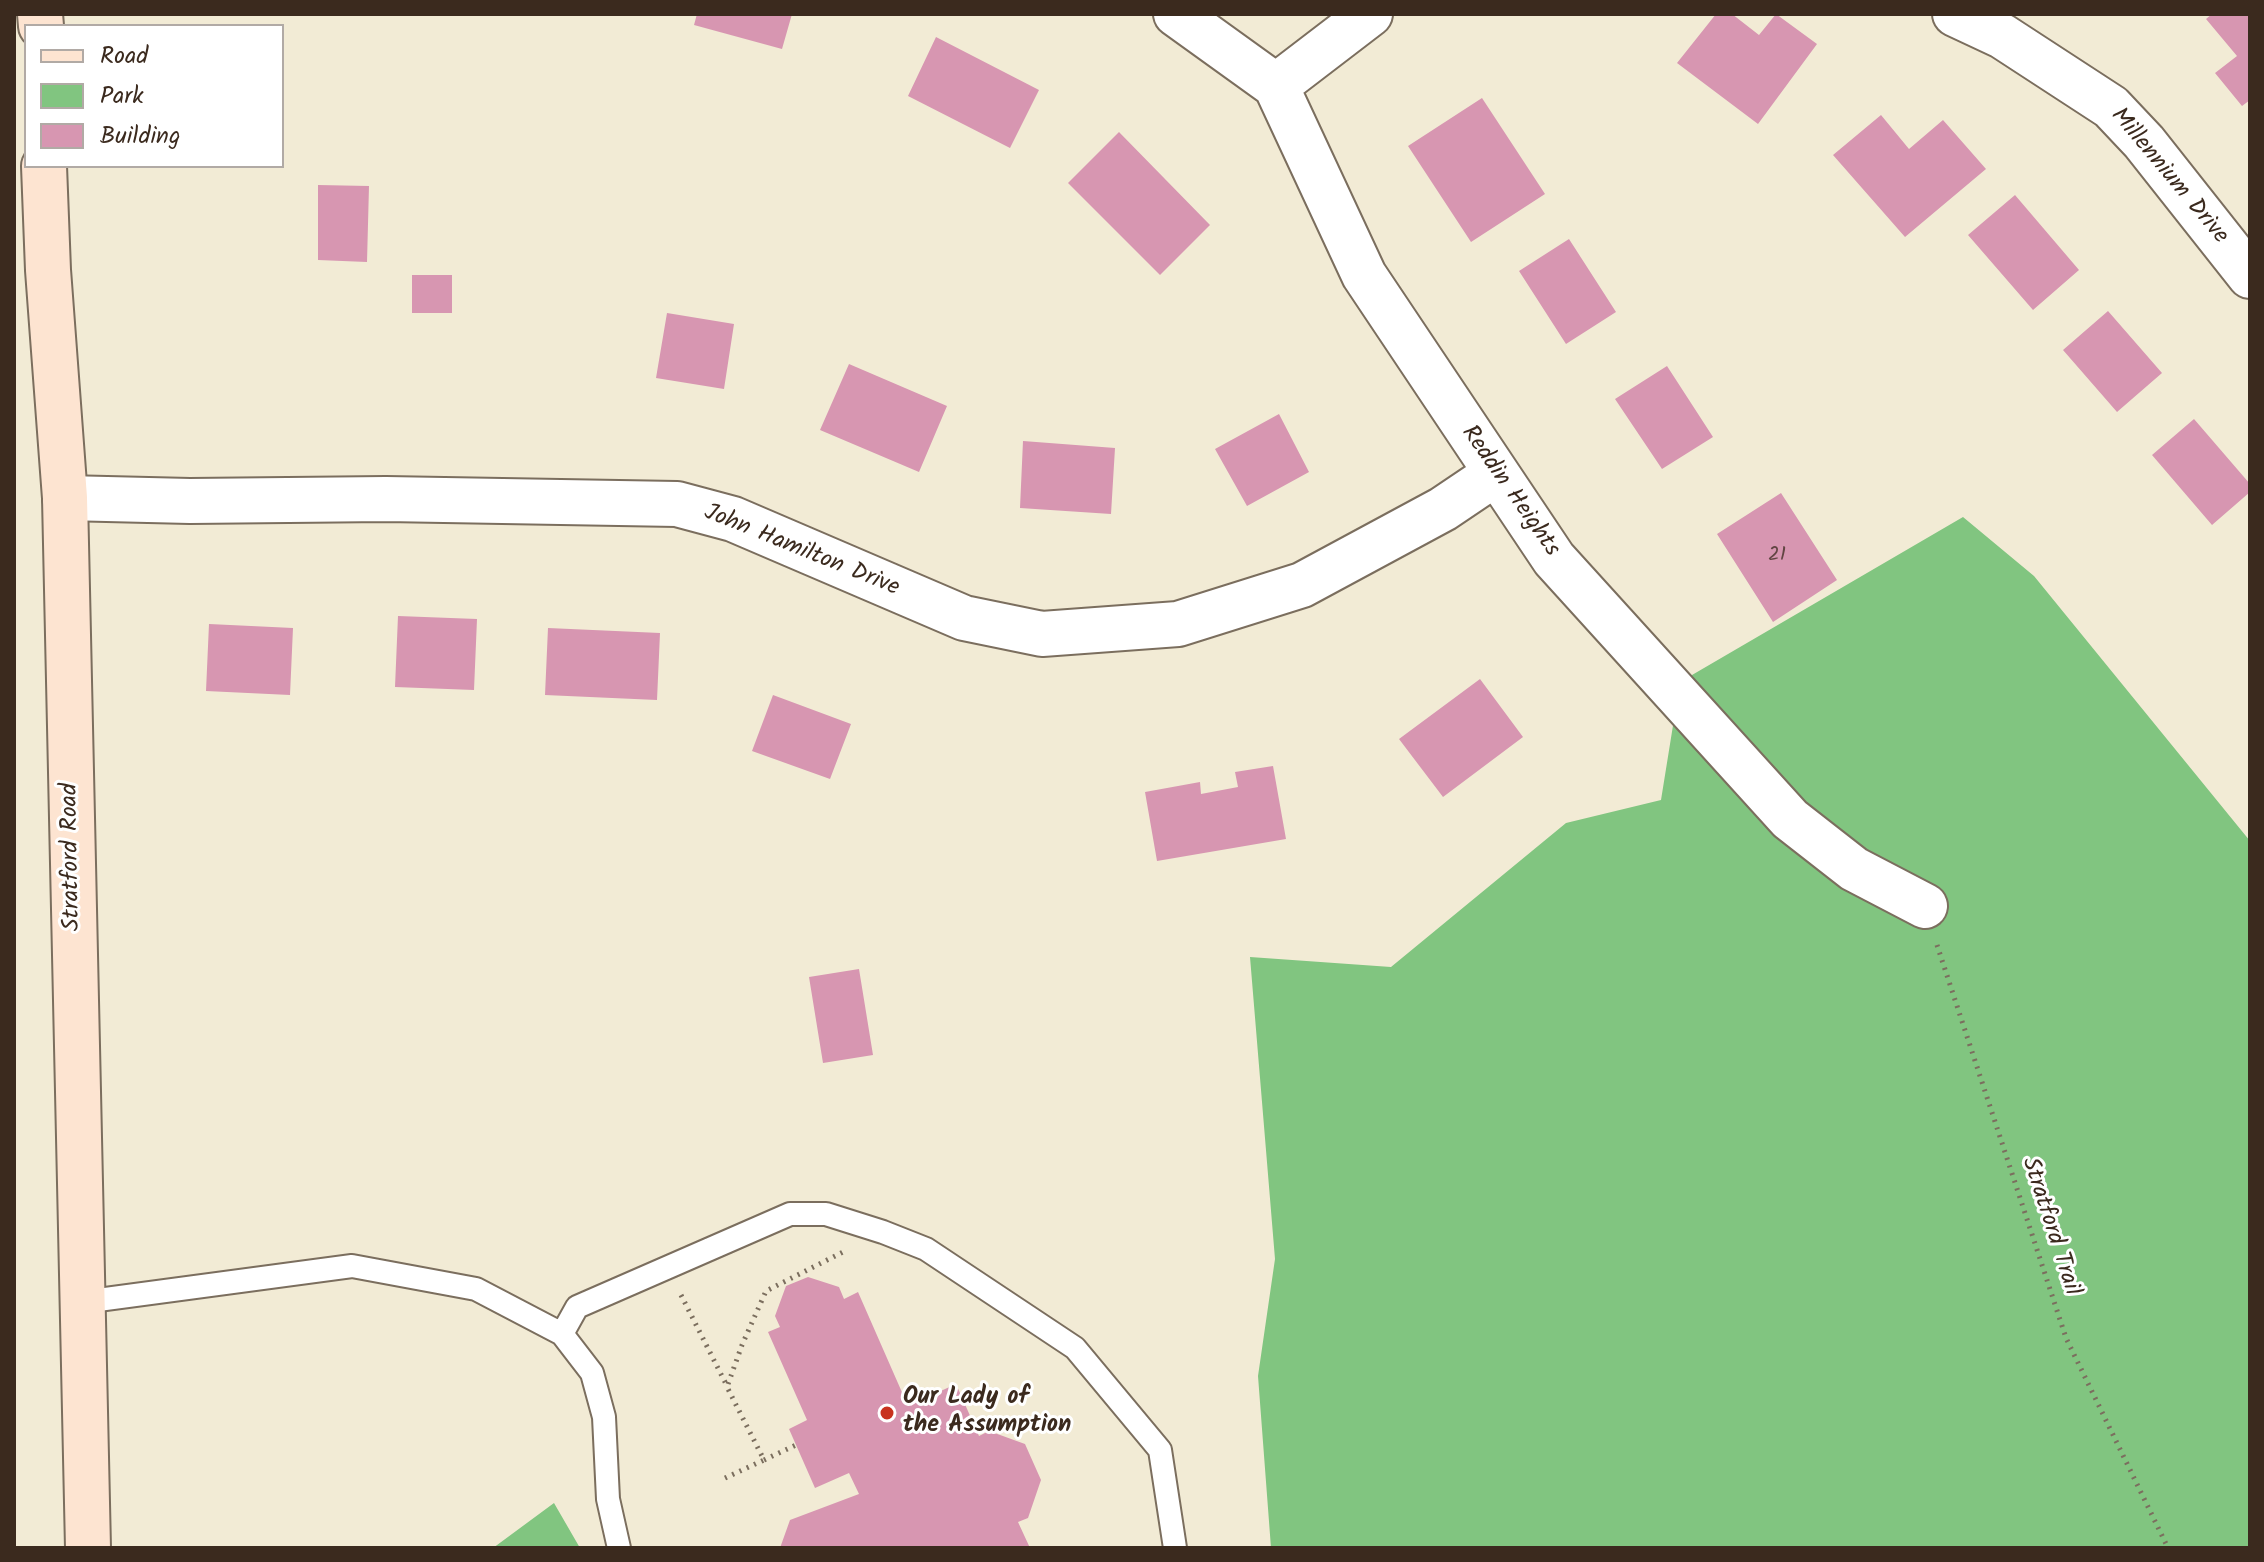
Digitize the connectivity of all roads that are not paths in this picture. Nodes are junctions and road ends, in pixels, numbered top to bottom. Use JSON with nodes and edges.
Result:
{"nodes":[{"id":1,"x":1176,"y":14,"type":"edge"},
{"id":2,"x":1370,"y":14,"type":"edge"},
{"id":3,"x":1955,"y":14,"type":"edge"},
{"id":4,"x":1276,"y":86,"type":"junction"},
{"id":5,"x":44,"y":168,"type":"edge"},
{"id":6,"x":2250,"y":276,"type":"edge"},
{"id":7,"x":1495,"y":474,"type":"junction"},
{"id":8,"x":65,"y":498,"type":"junction"},
{"id":9,"x":1925,"y":906,"type":"road end"},
{"id":10,"x":83,"y":1302,"type":"junction"},
{"id":11,"x":562,"y":1334,"type":"junction"},
{"id":12,"x":88,"y":1548,"type":"edge"},
{"id":13,"x":619,"y":1548,"type":"edge"},
{"id":14,"x":1175,"y":1548,"type":"edge"}],
"edges":[{"from":1,"to":4,"type":"street","name":"Reddin Heights"},
{"from":2,"to":4,"type":"street"},
{"from":3,"to":6,"type":"street","name":"Millennium Drive"},
{"from":4,"to":7,"type":"street","name":"Reddin Heights"},
{"from":5,"to":8,"type":"main road","name":"Stratford Road"},
{"from":7,"to":8,"type":"street","name":"John Hamilton Drive"},
{"from":7,"to":9,"type":"street","name":"Reddin Heights"},
{"from":8,"to":10,"type":"main road","name":"Stratford Road"},
{"from":10,"to":11,"type":"lane"},
{"from":10,"to":12,"type":"main road","name":"Stratford Road"},
{"from":11,"to":13,"type":"lane"},
{"from":11,"to":14,"type":"lane"}]}
